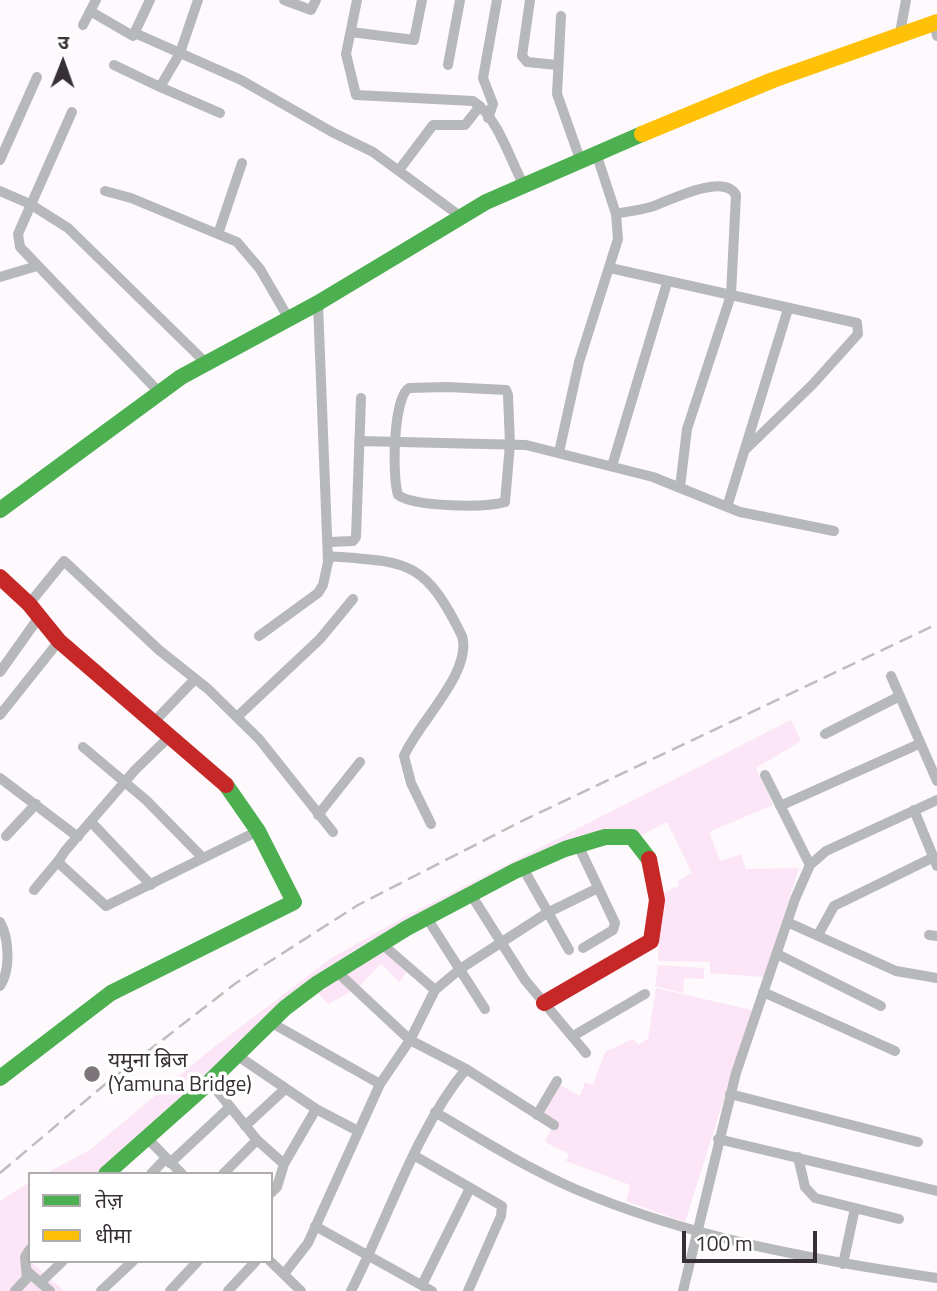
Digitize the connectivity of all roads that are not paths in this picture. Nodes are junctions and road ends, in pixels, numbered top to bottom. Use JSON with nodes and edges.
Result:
{"nodes":[{"id":1,"x":96,"y":0,"type":"edge"},
{"id":2,"x":150,"y":0,"type":"edge"},
{"id":3,"x":198,"y":0,"type":"edge"},
{"id":4,"x":284,"y":0,"type":"edge"},
{"id":5,"x":316,"y":0,"type":"edge"},
{"id":6,"x":357,"y":0,"type":"edge"},
{"id":7,"x":422,"y":0,"type":"edge"},
{"id":8,"x":460,"y":0,"type":"edge"},
{"id":9,"x":497,"y":0,"type":"edge"},
{"id":10,"x":530,"y":0,"type":"edge"},
{"id":11,"x":906,"y":0,"type":"edge"},
{"id":12,"x":90,"y":11,"type":"junction"},
{"id":13,"x":561,"y":16,"type":"dead end"},
{"id":14,"x":83,"y":25,"type":"dead end"},
{"id":15,"x":936,"y":27,"type":"edge"},
{"id":16,"x":351,"y":32,"type":"junction"},
{"id":17,"x":900,"y":33,"type":"junction"},
{"id":18,"x":137,"y":34,"type":"junction"},
{"id":19,"x":180,"y":52,"type":"junction"},
{"id":20,"x":114,"y":65,"type":"dead end"},
{"id":21,"x":448,"y":65,"type":"dead end"},
{"id":22,"x":557,"y":65,"type":"junction"},
{"id":23,"x":37,"y":77,"type":"dead end"},
{"id":24,"x":160,"y":87,"type":"junction"},
{"id":25,"x":480,"y":106,"type":"junction"},
{"id":26,"x":72,"y":111,"type":"dead end"},
{"id":27,"x":220,"y":113,"type":"dead end"},
{"id":28,"x":488,"y":118,"type":"junction"},
{"id":29,"x":596,"y":153,"type":"junction"},
{"id":30,"x":580,"y":159,"type":"junction"},
{"id":31,"x":0,"y":160,"type":"edge"},
{"id":32,"x":242,"y":163,"type":"dead end"},
{"id":33,"x":400,"y":170,"type":"junction"},
{"id":34,"x":523,"y":184,"type":"junction"},
{"id":35,"x":0,"y":191,"type":"edge"},
{"id":36,"x":105,"y":191,"type":"dead end"},
{"id":37,"x":30,"y":204,"type":"junction"},
{"id":38,"x":616,"y":214,"type":"junction"},
{"id":39,"x":460,"y":216,"type":"junction"},
{"id":40,"x":218,"y":234,"type":"junction"},
{"id":41,"x":37,"y":266,"type":"junction"},
{"id":42,"x":610,"y":268,"type":"junction"},
{"id":43,"x":0,"y":277,"type":"edge"},
{"id":44,"x":667,"y":283,"type":"junction"},
{"id":45,"x":731,"y":295,"type":"junction"},
{"id":46,"x":318,"y":303,"type":"junction"},
{"id":47,"x":788,"y":309,"type":"junction"},
{"id":48,"x":289,"y":318,"type":"junction"},
{"id":49,"x":205,"y":362,"type":"junction"},
{"id":50,"x":159,"y":392,"type":"junction"},
{"id":51,"x":361,"y":398,"type":"dead end"},
{"id":52,"x":359,"y":441,"type":"junction"},
{"id":53,"x":395,"y":442,"type":"junction"},
{"id":54,"x":510,"y":444,"type":"junction"},
{"id":55,"x":746,"y":449,"type":"junction"},
{"id":56,"x":559,"y":452,"type":"junction"},
{"id":57,"x":612,"y":466,"type":"junction"},
{"id":58,"x":680,"y":487,"type":"junction"},
{"id":59,"x":727,"y":507,"type":"junction"},
{"id":60,"x":0,"y":510,"type":"edge"},
{"id":61,"x":834,"y":531,"type":"dead end"},
{"id":62,"x":329,"y":542,"type":"junction"},
{"id":63,"x":328,"y":556,"type":"junction"},
{"id":64,"x":0,"y":577,"type":"edge"},
{"id":65,"x":353,"y":599,"type":"dead end"},
{"id":66,"x":34,"y":611,"type":"junction"},
{"id":67,"x":259,"y":636,"type":"dead end"},
{"id":68,"x":59,"y":641,"type":"junction"},
{"id":69,"x":0,"y":672,"type":"edge"},
{"id":70,"x":891,"y":676,"type":"dead end"},
{"id":71,"x":195,"y":679,"type":"junction"},
{"id":72,"x":900,"y":696,"type":"junction"},
{"id":73,"x":0,"y":715,"type":"edge"},
{"id":74,"x":237,"y":717,"type":"junction"},
{"id":75,"x":152,"y":724,"type":"junction"},
{"id":76,"x":825,"y":734,"type":"dead end"},
{"id":77,"x":168,"y":738,"type":"junction"},
{"id":78,"x":919,"y":744,"type":"junction"},
{"id":79,"x":83,"y":747,"type":"dead end"},
{"id":80,"x":360,"y":762,"type":"dead end"},
{"id":81,"x":765,"y":775,"type":"dead end"},
{"id":82,"x":0,"y":778,"type":"edge"},
{"id":83,"x":937,"y":781,"type":"edge"},
{"id":84,"x":125,"y":782,"type":"junction"},
{"id":85,"x":937,"y":800,"type":"edge"},
{"id":86,"x":36,"y":804,"type":"junction"},
{"id":87,"x":780,"y":806,"type":"junction"},
{"id":88,"x":914,"y":810,"type":"junction"},
{"id":89,"x":318,"y":815,"type":"junction"},
{"id":90,"x":92,"y":823,"type":"junction"},
{"id":91,"x":431,"y":824,"type":"dead end"},
{"id":92,"x":258,"y":831,"type":"junction"},
{"id":93,"x":332,"y":832,"type":"dead end"},
{"id":94,"x":6,"y":835,"type":"dead end"},
{"id":95,"x":78,"y":837,"type":"junction"},
{"id":96,"x":578,"y":845,"type":"junction"},
{"id":97,"x":202,"y":857,"type":"junction"},
{"id":98,"x":60,"y":860,"type":"junction"},
{"id":99,"x":935,"y":861,"type":"edge"},
{"id":100,"x":810,"y":865,"type":"junction"},
{"id":101,"x":523,"y":868,"type":"junction"},
{"id":102,"x":150,"y":885,"type":"junction"},
{"id":103,"x":598,"y":888,"type":"junction"},
{"id":104,"x":34,"y":890,"type":"dead end"},
{"id":105,"x":470,"y":893,"type":"junction"},
{"id":106,"x":547,"y":914,"type":"junction"},
{"id":107,"x":427,"y":918,"type":"junction"},
{"id":108,"x":0,"y":922,"type":"edge"},
{"id":109,"x":788,"y":922,"type":"junction"},
{"id":110,"x":818,"y":935,"type":"junction"},
{"id":111,"x":501,"y":942,"type":"junction"},
{"id":112,"x":382,"y":944,"type":"junction"},
{"id":113,"x":583,"y":948,"type":"dead end"},
{"id":114,"x":569,"y":950,"type":"dead end"},
{"id":115,"x":777,"y":954,"type":"junction"},
{"id":116,"x":460,"y":969,"type":"junction"},
{"id":117,"x":335,"y":970,"type":"junction"},
{"id":118,"x":937,"y":978,"type":"edge"},
{"id":119,"x":0,"y":986,"type":"edge"},
{"id":120,"x":435,"y":990,"type":"junction"},
{"id":121,"x":763,"y":992,"type":"junction"},
{"id":122,"x":645,"y":994,"type":"dead end"},
{"id":123,"x":544,"y":1003,"type":"junction"},
{"id":124,"x":881,"y":1006,"type":"dead end"},
{"id":125,"x":485,"y":1009,"type":"dead end"},
{"id":126,"x":270,"y":1022,"type":"junction"},
{"id":127,"x":573,"y":1036,"type":"junction"},
{"id":128,"x":410,"y":1040,"type":"junction"},
{"id":129,"x":895,"y":1051,"type":"dead end"},
{"id":130,"x":586,"y":1053,"type":"dead end"},
{"id":131,"x":238,"y":1056,"type":"junction"},
{"id":132,"x":466,"y":1069,"type":"junction"},
{"id":133,"x":0,"y":1078,"type":"edge"},
{"id":134,"x":557,"y":1081,"type":"dead end"},
{"id":135,"x":210,"y":1082,"type":"junction"},
{"id":136,"x":380,"y":1084,"type":"junction"},
{"id":137,"x":285,"y":1088,"type":"junction"},
{"id":138,"x":730,"y":1094,"type":"junction"},
{"id":139,"x":230,"y":1107,"type":"junction"},
{"id":140,"x":316,"y":1109,"type":"junction"},
{"id":141,"x":435,"y":1112,"type":"junction"},
{"id":142,"x":537,"y":1115,"type":"junction"},
{"id":143,"x":554,"y":1125,"type":"dead end"},
{"id":144,"x":245,"y":1126,"type":"junction"},
{"id":145,"x":358,"y":1131,"type":"junction"},
{"id":146,"x":147,"y":1138,"type":"junction"},
{"id":147,"x":257,"y":1139,"type":"junction"},
{"id":148,"x":718,"y":1139,"type":"junction"},
{"id":149,"x":918,"y":1142,"type":"dead end"},
{"id":150,"x":415,"y":1156,"type":"junction"},
{"id":151,"x":798,"y":1157,"type":"junction"},
{"id":152,"x":168,"y":1161,"type":"junction"},
{"id":153,"x":284,"y":1164,"type":"junction"},
{"id":154,"x":108,"y":1172,"type":"edge"},
{"id":155,"x":154,"y":1172,"type":"edge"},
{"id":156,"x":180,"y":1172,"type":"edge"},
{"id":157,"x":225,"y":1172,"type":"edge"},
{"id":158,"x":470,"y":1188,"type":"junction"},
{"id":159,"x":273,"y":1191,"type":"edge"},
{"id":160,"x":937,"y":1191,"type":"edge"},
{"id":161,"x":855,"y":1208,"type":"junction"},
{"id":162,"x":899,"y":1219,"type":"dead end"},
{"id":163,"x":316,"y":1226,"type":"junction"},
{"id":164,"x":698,"y":1232,"type":"junction"},
{"id":165,"x":28,"y":1253,"type":"edge"},
{"id":166,"x":368,"y":1257,"type":"junction"},
{"id":167,"x":61,"y":1263,"type":"edge"},
{"id":168,"x":130,"y":1263,"type":"edge"},
{"id":169,"x":196,"y":1263,"type":"edge"},
{"id":170,"x":254,"y":1263,"type":"edge"},
{"id":171,"x":272,"y":1263,"type":"edge"},
{"id":172,"x":843,"y":1264,"type":"junction"},
{"id":173,"x":27,"y":1271,"type":"junction"},
{"id":174,"x":287,"y":1277,"type":"junction"},
{"id":175,"x":937,"y":1278,"type":"edge"},
{"id":176,"x":41,"y":1282,"type":"junction"},
{"id":177,"x":427,"y":1288,"type":"edge"},
{"id":178,"x":15,"y":1291,"type":"edge"},
{"id":179,"x":50,"y":1291,"type":"edge"},
{"id":180,"x":102,"y":1291,"type":"edge"},
{"id":181,"x":170,"y":1291,"type":"edge"},
{"id":182,"x":228,"y":1291,"type":"edge"},
{"id":183,"x":284,"y":1291,"type":"edge"},
{"id":184,"x":300,"y":1291,"type":"edge"},
{"id":185,"x":351,"y":1291,"type":"edge"},
{"id":186,"x":468,"y":1291,"type":"edge"},
{"id":187,"x":683,"y":1291,"type":"edge"}],
"edges":[{"from":1,"to":12,"type":"street"},
{"from":2,"to":18,"type":"street"},
{"from":3,"to":19,"type":"street"},
{"from":4,"to":5,"type":"street"},
{"from":6,"to":16,"type":"street"},
{"from":7,"to":16,"type":"street"},
{"from":8,"to":21,"type":"street"},
{"from":9,"to":28,"type":"street"},
{"from":10,"to":22,"type":"street"},
{"from":11,"to":17,"type":"street"},
{"from":12,"to":14,"type":"street"},
{"from":12,"to":18,"type":"street"},
{"from":13,"to":22,"type":"street"},
{"from":15,"to":17,"type":"street"},
{"from":16,"to":25,"type":"street"},
{"from":17,"to":29,"type":"street"},
{"from":18,"to":19,"type":"street"},
{"from":19,"to":24,"type":"street"},
{"from":19,"to":33,"type":"street"},
{"from":20,"to":24,"type":"street"},
{"from":22,"to":30,"type":"street"},
{"from":23,"to":31,"type":"street"},
{"from":24,"to":27,"type":"street"},
{"from":25,"to":28,"type":"street"},
{"from":25,"to":33,"type":"street"},
{"from":26,"to":37,"type":"street"},
{"from":28,"to":34,"type":"street"},
{"from":29,"to":30,"type":"street"},
{"from":29,"to":38,"type":"street"},
{"from":30,"to":34,"type":"street"},
{"from":32,"to":40,"type":"street"},
{"from":33,"to":39,"type":"street"},
{"from":34,"to":39,"type":"street"},
{"from":35,"to":37,"type":"street"},
{"from":36,"to":40,"type":"street"},
{"from":37,"to":41,"type":"street"},
{"from":37,"to":49,"type":"street"},
{"from":38,"to":42,"type":"street"},
{"from":38,"to":45,"type":"street"},
{"from":39,"to":46,"type":"street"},
{"from":40,"to":48,"type":"street"},
{"from":41,"to":43,"type":"street"},
{"from":41,"to":50,"type":"street"},
{"from":42,"to":44,"type":"street"},
{"from":42,"to":56,"type":"street"},
{"from":44,"to":45,"type":"street"},
{"from":44,"to":57,"type":"street"},
{"from":45,"to":47,"type":"street"},
{"from":45,"to":58,"type":"street"},
{"from":46,"to":48,"type":"street"},
{"from":46,"to":62,"type":"street"},
{"from":47,"to":55,"type":"street"},
{"from":47,"to":55,"type":"street"},
{"from":48,"to":49,"type":"street"},
{"from":49,"to":50,"type":"street"},
{"from":50,"to":60,"type":"street"},
{"from":51,"to":52,"type":"street"},
{"from":52,"to":53,"type":"street"},
{"from":52,"to":62,"type":"street"},
{"from":53,"to":54,"type":"street"},
{"from":53,"to":54,"type":"street"},
{"from":53,"to":54,"type":"street"},
{"from":54,"to":56,"type":"street"},
{"from":55,"to":59,"type":"street"},
{"from":56,"to":57,"type":"street"},
{"from":57,"to":58,"type":"street"},
{"from":58,"to":59,"type":"street"},
{"from":59,"to":61,"type":"street"},
{"from":62,"to":63,"type":"street"},
{"from":63,"to":67,"type":"street"},
{"from":63,"to":91,"type":"street"},
{"from":64,"to":66,"type":"street"},
{"from":65,"to":74,"type":"street"},
{"from":66,"to":68,"type":"street"},
{"from":66,"to":69,"type":"street"},
{"from":66,"to":71,"type":"street"},
{"from":68,"to":73,"type":"street"},
{"from":68,"to":75,"type":"street"},
{"from":70,"to":72,"type":"street"},
{"from":71,"to":74,"type":"street"},
{"from":71,"to":75,"type":"street"},
{"from":72,"to":76,"type":"street"},
{"from":72,"to":78,"type":"street"},
{"from":74,"to":89,"type":"street"},
{"from":75,"to":77,"type":"street"},
{"from":77,"to":84,"type":"street"},
{"from":77,"to":92,"type":"street"},
{"from":78,"to":83,"type":"street"},
{"from":78,"to":87,"type":"street"},
{"from":79,"to":84,"type":"street"},
{"from":80,"to":89,"type":"street"},
{"from":81,"to":87,"type":"street"},
{"from":82,"to":86,"type":"street"},
{"from":84,"to":90,"type":"street"},
{"from":84,"to":97,"type":"street"},
{"from":85,"to":88,"type":"street"},
{"from":86,"to":94,"type":"street"},
{"from":86,"to":95,"type":"street"},
{"from":87,"to":100,"type":"street"},
{"from":88,"to":99,"type":"street"},
{"from":88,"to":100,"type":"street"},
{"from":89,"to":93,"type":"street"},
{"from":90,"to":95,"type":"street"},
{"from":90,"to":102,"type":"street"},
{"from":92,"to":97,"type":"street"},
{"from":92,"to":133,"type":"street"},
{"from":95,"to":98,"type":"street"},
{"from":96,"to":101,"type":"street"},
{"from":96,"to":103,"type":"street"},
{"from":96,"to":123,"type":"street"},
{"from":97,"to":102,"type":"street"},
{"from":98,"to":102,"type":"street"},
{"from":98,"to":104,"type":"street"},
{"from":99,"to":110,"type":"street"},
{"from":100,"to":109,"type":"street"},
{"from":101,"to":105,"type":"street"},
{"from":101,"to":106,"type":"street"},
{"from":103,"to":106,"type":"street"},
{"from":103,"to":113,"type":"street"},
{"from":105,"to":107,"type":"street"},
{"from":105,"to":111,"type":"street"},
{"from":106,"to":111,"type":"street"},
{"from":106,"to":114,"type":"street"},
{"from":107,"to":112,"type":"street"},
{"from":107,"to":116,"type":"street"},
{"from":108,"to":119,"type":"street"},
{"from":109,"to":110,"type":"street"},
{"from":109,"to":115,"type":"street"},
{"from":110,"to":118,"type":"street"},
{"from":111,"to":116,"type":"street"},
{"from":111,"to":123,"type":"street"},
{"from":112,"to":117,"type":"street"},
{"from":112,"to":120,"type":"street"},
{"from":115,"to":121,"type":"street"},
{"from":115,"to":124,"type":"street"},
{"from":116,"to":120,"type":"street"},
{"from":116,"to":125,"type":"street"},
{"from":117,"to":126,"type":"street"},
{"from":117,"to":128,"type":"street"},
{"from":120,"to":128,"type":"street"},
{"from":121,"to":129,"type":"street"},
{"from":121,"to":138,"type":"street"},
{"from":122,"to":127,"type":"street"},
{"from":123,"to":127,"type":"street"},
{"from":126,"to":131,"type":"street"},
{"from":126,"to":136,"type":"street"},
{"from":127,"to":130,"type":"street"},
{"from":128,"to":132,"type":"street"},
{"from":128,"to":136,"type":"street"},
{"from":131,"to":135,"type":"street"},
{"from":131,"to":137,"type":"street"},
{"from":132,"to":141,"type":"street"},
{"from":132,"to":142,"type":"street"},
{"from":134,"to":142,"type":"street"},
{"from":135,"to":139,"type":"street"},
{"from":135,"to":146,"type":"street"},
{"from":136,"to":145,"type":"street"},
{"from":137,"to":140,"type":"street"},
{"from":137,"to":144,"type":"street"},
{"from":138,"to":148,"type":"street"},
{"from":138,"to":149,"type":"street"},
{"from":139,"to":144,"type":"street"},
{"from":139,"to":152,"type":"street"},
{"from":140,"to":145,"type":"street"},
{"from":140,"to":153,"type":"street"},
{"from":141,"to":150,"type":"street"},
{"from":141,"to":164,"type":"street"},
{"from":142,"to":143,"type":"street"},
{"from":144,"to":147,"type":"street"},
{"from":145,"to":163,"type":"street"},
{"from":146,"to":152,"type":"street"},
{"from":146,"to":154,"type":"street"},
{"from":147,"to":153,"type":"street"},
{"from":147,"to":157,"type":"street"},
{"from":148,"to":151,"type":"street"},
{"from":148,"to":164,"type":"street"},
{"from":150,"to":158,"type":"street"},
{"from":150,"to":166,"type":"street"},
{"from":151,"to":160,"type":"street"},
{"from":151,"to":161,"type":"street"},
{"from":152,"to":155,"type":"street"},
{"from":152,"to":156,"type":"street"},
{"from":153,"to":159,"type":"street"},
{"from":158,"to":177,"type":"street"},
{"from":158,"to":186,"type":"street"},
{"from":161,"to":162,"type":"street"},
{"from":161,"to":172,"type":"street"},
{"from":163,"to":166,"type":"street"},
{"from":163,"to":174,"type":"street"},
{"from":164,"to":172,"type":"street"},
{"from":164,"to":187,"type":"street"},
{"from":165,"to":173,"type":"street"},
{"from":166,"to":177,"type":"street"},
{"from":166,"to":185,"type":"street"},
{"from":167,"to":176,"type":"street"},
{"from":168,"to":180,"type":"street"},
{"from":169,"to":181,"type":"street"},
{"from":170,"to":182,"type":"street"},
{"from":171,"to":174,"type":"street"},
{"from":172,"to":175,"type":"street"},
{"from":173,"to":176,"type":"street"},
{"from":173,"to":178,"type":"street"},
{"from":174,"to":183,"type":"street"},
{"from":174,"to":184,"type":"street"},
{"from":176,"to":179,"type":"street"}]}
